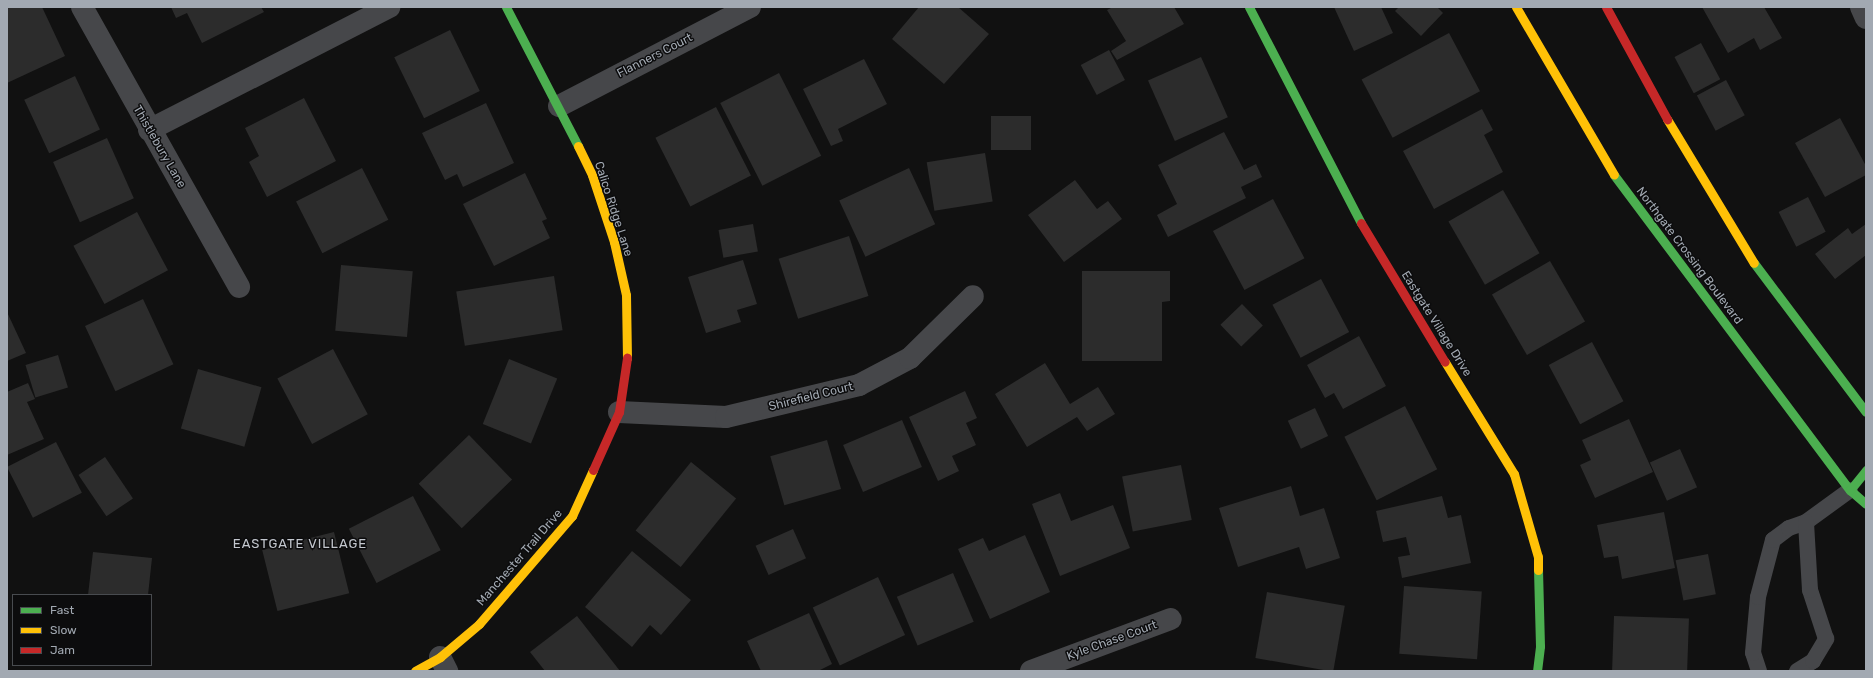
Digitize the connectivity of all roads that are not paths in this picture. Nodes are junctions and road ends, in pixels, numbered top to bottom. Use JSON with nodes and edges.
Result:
{"nodes":[{"id":1,"x":82,"y":7,"type":"edge"},
{"id":2,"x":389,"y":7,"type":"edge"},
{"id":3,"x":506,"y":7,"type":"edge"},
{"id":4,"x":750,"y":7,"type":"edge"},
{"id":5,"x":1249,"y":7,"type":"edge"},
{"id":6,"x":1516,"y":7,"type":"edge"},
{"id":7,"x":1606,"y":7,"type":"edge"},
{"id":8,"x":1861,"y":7,"type":"edge"},
{"id":9,"x":1866,"y":18,"type":"edge"},
{"id":10,"x":559,"y":106,"type":"junction"},
{"id":11,"x":149,"y":130,"type":"junction"},
{"id":12,"x":239,"y":287,"type":"dead end"},
{"id":13,"x":973,"y":296,"type":"dead end"},
{"id":14,"x":619,"y":412,"type":"junction"},
{"id":15,"x":1866,"y":412,"type":"edge"},
{"id":16,"x":1866,"y":470,"type":"edge"},
{"id":17,"x":1850,"y":490,"type":"junction"},
{"id":18,"x":1866,"y":504,"type":"edge"},
{"id":19,"x":1806,"y":522,"type":"junction"},
{"id":20,"x":1170,"y":620,"type":"dead end"},
{"id":21,"x":444,"y":664,"type":"edge"},
{"id":22,"x":415,"y":671,"type":"edge"},
{"id":23,"x":1031,"y":671,"type":"edge"},
{"id":24,"x":1537,"y":671,"type":"edge"},
{"id":25,"x":1759,"y":671,"type":"edge"},
{"id":26,"x":1797,"y":671,"type":"edge"}],
"edges":[{"from":1,"to":11,"type":"street","name":"Thistlebury Lane"},
{"from":2,"to":11,"type":"street"},
{"from":3,"to":10,"type":"street","name":"Calico Ridge Lane"},
{"from":4,"to":10,"type":"street","name":"Flanners Court"},
{"from":5,"to":24,"type":"street","name":"Eastgate Village Drive"},
{"from":6,"to":17,"type":"street","name":"Northgate Crossing Boulevard"},
{"from":7,"to":15,"type":"street"},
{"from":8,"to":9,"type":"street"},
{"from":10,"to":14,"type":"street","name":"Calico Ridge Lane"},
{"from":11,"to":12,"type":"street","name":"Thistlebury Lane"},
{"from":13,"to":14,"type":"street","name":"Shirefield Court"},
{"from":14,"to":21,"type":"street","name":"Manchester Trail Drive"},
{"from":16,"to":17,"type":"street"},
{"from":17,"to":18,"type":"street","name":"Northgate Crossing Boulevard"},
{"from":17,"to":19,"type":"lane"},
{"from":19,"to":25,"type":"lane"},
{"from":19,"to":26,"type":"lane"},
{"from":20,"to":23,"type":"street","name":"Kyle Chase Court"},
{"from":21,"to":22,"type":"street","name":"Manchester Trail Drive"}]}
